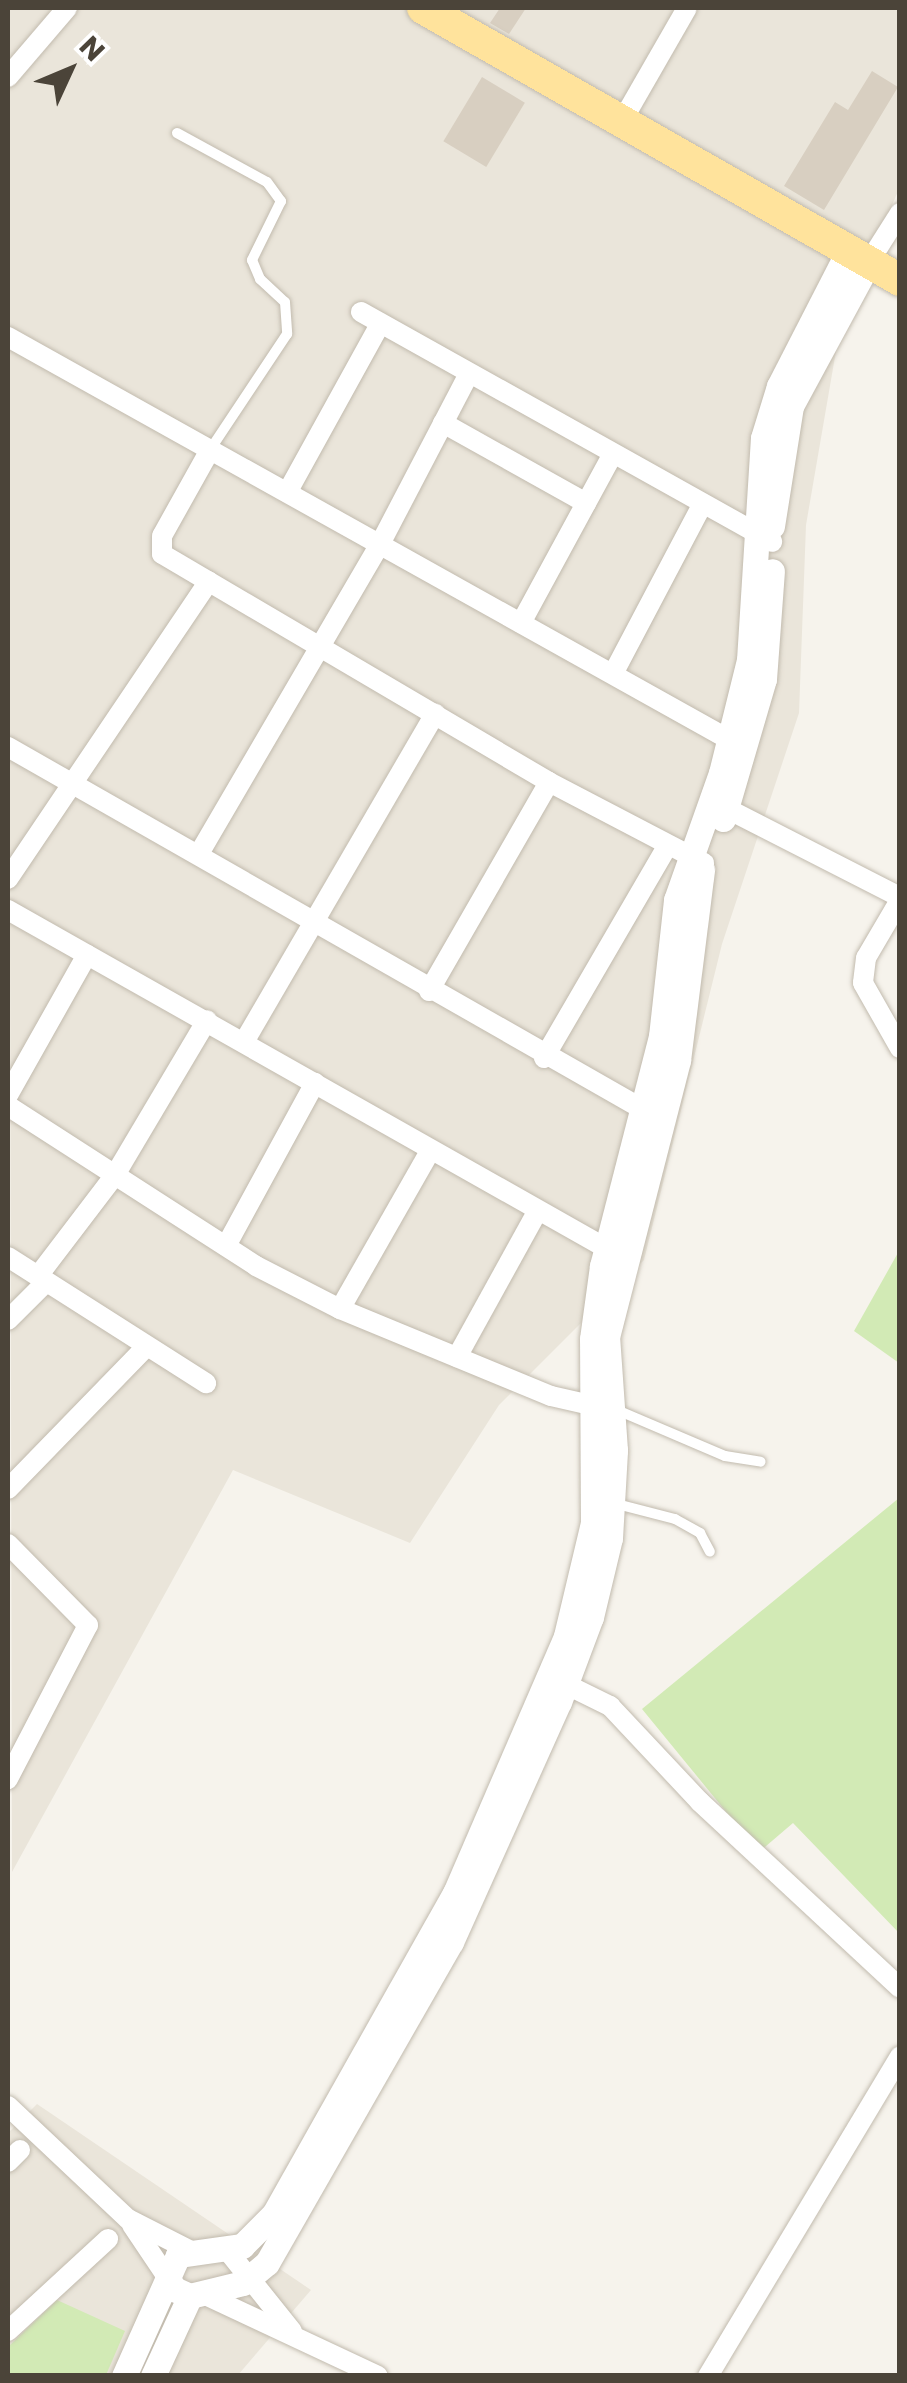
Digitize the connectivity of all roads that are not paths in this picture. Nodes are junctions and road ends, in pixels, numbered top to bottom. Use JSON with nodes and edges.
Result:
{"nodes":[{"id":1,"x":67,"y":8,"type":"edge"},
{"id":2,"x":687,"y":8,"type":"edge"},
{"id":3,"x":428,"y":9,"type":"edge"},
{"id":4,"x":8,"y":77,"type":"edge"},
{"id":5,"x":622,"y":122,"type":"junction"},
{"id":6,"x":177,"y":132,"type":"dead end"},
{"id":7,"x":900,"y":214,"type":"edge"},
{"id":8,"x":859,"y":256,"type":"junction"},
{"id":9,"x":900,"y":280,"type":"edge"},
{"id":10,"x":360,"y":312,"type":"dead end"},
{"id":11,"x":380,"y":324,"type":"junction"},
{"id":12,"x":8,"y":337,"type":"edge"},
{"id":13,"x":469,"y":374,"type":"junction"},
{"id":14,"x":443,"y":423,"type":"junction"},
{"id":15,"x":210,"y":450,"type":"junction"},
{"id":16,"x":611,"y":456,"type":"junction"},
{"id":17,"x":288,"y":491,"type":"junction"},
{"id":18,"x":586,"y":504,"type":"junction"},
{"id":19,"x":702,"y":505,"type":"junction"},
{"id":20,"x":765,"y":538,"type":"junction"},
{"id":21,"x":380,"y":544,"type":"junction"},
{"id":22,"x":209,"y":581,"type":"junction"},
{"id":23,"x":520,"y":623,"type":"junction"},
{"id":24,"x":320,"y":646,"type":"junction"},
{"id":25,"x":614,"y":672,"type":"junction"},
{"id":26,"x":435,"y":714,"type":"junction"},
{"id":27,"x":737,"y":745,"type":"junction"},
{"id":28,"x":8,"y":747,"type":"edge"},
{"id":29,"x":549,"y":782,"type":"junction"},
{"id":30,"x":72,"y":783,"type":"junction"},
{"id":31,"x":719,"y":805,"type":"junction"},
{"id":32,"x":200,"y":852,"type":"junction"},
{"id":33,"x":687,"y":855,"type":"junction"},
{"id":34,"x":8,"y":879,"type":"edge"},
{"id":35,"x":900,"y":899,"type":"edge"},
{"id":36,"x":8,"y":910,"type":"edge"},
{"id":37,"x":312,"y":922,"type":"junction"},
{"id":38,"x":87,"y":955,"type":"junction"},
{"id":39,"x":429,"y":990,"type":"junction"},
{"id":40,"x":207,"y":1020,"type":"junction"},
{"id":41,"x":244,"y":1042,"type":"junction"},
{"id":42,"x":900,"y":1048,"type":"edge"},
{"id":43,"x":544,"y":1058,"type":"junction"},
{"id":44,"x":316,"y":1083,"type":"junction"},
{"id":45,"x":8,"y":1094,"type":"edge"},
{"id":46,"x":8,"y":1106,"type":"edge"},
{"id":47,"x":655,"y":1116,"type":"junction"},
{"id":48,"x":430,"y":1151,"type":"junction"},
{"id":49,"x":115,"y":1175,"type":"junction"},
{"id":50,"x":537,"y":1212,"type":"junction"},
{"id":51,"x":226,"y":1246,"type":"junction"},
{"id":52,"x":606,"y":1248,"type":"junction"},
{"id":53,"x":8,"y":1257,"type":"edge"},
{"id":54,"x":42,"y":1279,"type":"junction"},
{"id":55,"x":340,"y":1309,"type":"junction"},
{"id":56,"x":8,"y":1320,"type":"edge"},
{"id":57,"x":148,"y":1346,"type":"junction"},
{"id":58,"x":457,"y":1358,"type":"junction"},
{"id":59,"x":206,"y":1383,"type":"dead end"},
{"id":60,"x":604,"y":1408,"type":"junction"},
{"id":61,"x":761,"y":1462,"type":"dead end"},
{"id":62,"x":8,"y":1489,"type":"edge"},
{"id":63,"x":612,"y":1502,"type":"junction"},
{"id":64,"x":8,"y":1545,"type":"edge"},
{"id":65,"x":710,"y":1552,"type":"dead end"},
{"id":66,"x":558,"y":1679,"type":"junction"},
{"id":67,"x":8,"y":1779,"type":"edge"},
{"id":68,"x":900,"y":1988,"type":"edge"},
{"id":69,"x":900,"y":2056,"type":"edge"},
{"id":70,"x":8,"y":2106,"type":"edge"},
{"id":71,"x":128,"y":2219,"type":"junction"},
{"id":72,"x":108,"y":2238,"type":"dead end"},
{"id":73,"x":227,"y":2250,"type":"junction"},
{"id":74,"x":196,"y":2252,"type":"junction"},
{"id":75,"x":167,"y":2277,"type":"junction"},
{"id":76,"x":254,"y":2278,"type":"junction"},
{"id":77,"x":200,"y":2292,"type":"junction"},
{"id":78,"x":8,"y":2331,"type":"edge"},
{"id":79,"x":293,"y":2333,"type":"junction"},
{"id":80,"x":372,"y":2374,"type":"edge"},
{"id":81,"x":124,"y":2376,"type":"edge"},
{"id":82,"x":153,"y":2376,"type":"edge"},
{"id":83,"x":708,"y":2376,"type":"edge"}],
"edges":[{"from":1,"to":4,"type":"street"},
{"from":2,"to":5,"type":"street"},
{"from":3,"to":5,"type":"main road"},
{"from":5,"to":8,"type":"main road"},
{"from":6,"to":15,"type":"lane"},
{"from":7,"to":8,"type":"street"},
{"from":8,"to":9,"type":"main road"},
{"from":8,"to":20,"type":"street"},
{"from":10,"to":11,"type":"street"},
{"from":11,"to":13,"type":"street"},
{"from":11,"to":17,"type":"street"},
{"from":12,"to":15,"type":"street"},
{"from":13,"to":14,"type":"street"},
{"from":13,"to":16,"type":"street"},
{"from":14,"to":18,"type":"street"},
{"from":14,"to":21,"type":"street"},
{"from":15,"to":17,"type":"street"},
{"from":15,"to":22,"type":"street"},
{"from":16,"to":18,"type":"street"},
{"from":16,"to":19,"type":"street"},
{"from":17,"to":21,"type":"street"},
{"from":18,"to":23,"type":"street"},
{"from":19,"to":20,"type":"street"},
{"from":19,"to":25,"type":"street"},
{"from":20,"to":27,"type":"street"},
{"from":21,"to":23,"type":"street"},
{"from":21,"to":24,"type":"street"},
{"from":22,"to":24,"type":"street"},
{"from":22,"to":30,"type":"street"},
{"from":23,"to":25,"type":"street"},
{"from":24,"to":26,"type":"street"},
{"from":24,"to":32,"type":"street"},
{"from":25,"to":27,"type":"street"},
{"from":26,"to":29,"type":"street"},
{"from":26,"to":37,"type":"street"},
{"from":27,"to":31,"type":"street"},
{"from":28,"to":30,"type":"street"},
{"from":29,"to":33,"type":"street"},
{"from":29,"to":39,"type":"street"},
{"from":30,"to":32,"type":"street"},
{"from":30,"to":34,"type":"street"},
{"from":31,"to":33,"type":"street"},
{"from":31,"to":35,"type":"street"},
{"from":32,"to":37,"type":"street"},
{"from":33,"to":43,"type":"street"},
{"from":33,"to":47,"type":"street"},
{"from":35,"to":42,"type":"street"},
{"from":36,"to":38,"type":"street"},
{"from":37,"to":39,"type":"street"},
{"from":37,"to":41,"type":"street"},
{"from":38,"to":40,"type":"street"},
{"from":38,"to":45,"type":"street"},
{"from":39,"to":43,"type":"street"},
{"from":40,"to":41,"type":"street"},
{"from":40,"to":49,"type":"street"},
{"from":41,"to":44,"type":"street"},
{"from":43,"to":47,"type":"street"},
{"from":44,"to":48,"type":"street"},
{"from":44,"to":51,"type":"street"},
{"from":46,"to":49,"type":"street"},
{"from":47,"to":52,"type":"street"},
{"from":47,"to":60,"type":"street"},
{"from":48,"to":50,"type":"street"},
{"from":48,"to":55,"type":"street"},
{"from":49,"to":51,"type":"street"},
{"from":49,"to":54,"type":"street"},
{"from":50,"to":52,"type":"street"},
{"from":50,"to":58,"type":"street"},
{"from":51,"to":55,"type":"street"},
{"from":52,"to":60,"type":"street"},
{"from":53,"to":54,"type":"street"},
{"from":54,"to":56,"type":"street"},
{"from":54,"to":57,"type":"street"},
{"from":55,"to":58,"type":"street"},
{"from":57,"to":59,"type":"street"},
{"from":57,"to":62,"type":"street"},
{"from":58,"to":60,"type":"street"},
{"from":60,"to":61,"type":"lane"},
{"from":60,"to":63,"type":"street"},
{"from":60,"to":66,"type":"street"},
{"from":63,"to":65,"type":"lane"},
{"from":63,"to":66,"type":"street"},
{"from":64,"to":67,"type":"street"},
{"from":66,"to":68,"type":"street"},
{"from":66,"to":73,"type":"street"},
{"from":66,"to":76,"type":"street"},
{"from":69,"to":83,"type":"street"},
{"from":70,"to":71,"type":"street"},
{"from":71,"to":74,"type":"street"},
{"from":71,"to":75,"type":"street"},
{"from":72,"to":78,"type":"street"},
{"from":73,"to":74,"type":"street"},
{"from":73,"to":76,"type":"street"},
{"from":74,"to":75,"type":"street"},
{"from":74,"to":77,"type":"street"},
{"from":75,"to":77,"type":"street"},
{"from":75,"to":81,"type":"street"},
{"from":76,"to":77,"type":"street"},
{"from":76,"to":79,"type":"street"},
{"from":77,"to":79,"type":"street"},
{"from":77,"to":82,"type":"street"},
{"from":79,"to":80,"type":"street"}]}
